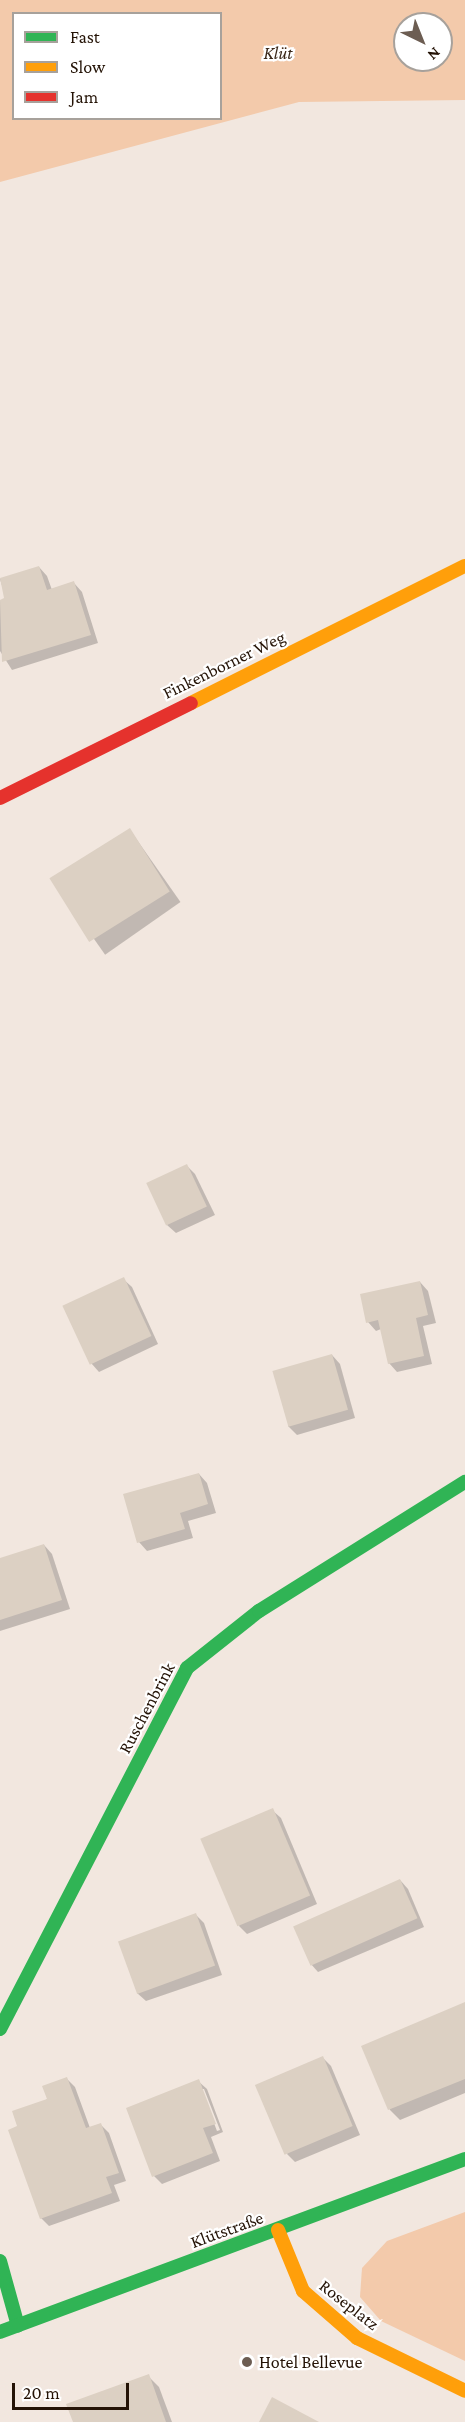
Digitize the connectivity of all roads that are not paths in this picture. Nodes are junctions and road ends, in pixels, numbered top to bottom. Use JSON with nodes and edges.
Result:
{"nodes":[{"id":1,"x":465,"y":566,"type":"edge"},
{"id":2,"x":0,"y":798,"type":"edge"},
{"id":3,"x":465,"y":1482,"type":"edge"},
{"id":4,"x":0,"y":2029,"type":"edge"},
{"id":5,"x":465,"y":2159,"type":"edge"},
{"id":6,"x":278,"y":2230,"type":"junction"},
{"id":7,"x":0,"y":2261,"type":"edge"},
{"id":8,"x":18,"y":2326,"type":"junction"},
{"id":9,"x":0,"y":2331,"type":"edge"},
{"id":10,"x":465,"y":2391,"type":"edge"}],
"edges":[{"from":1,"to":2,"type":"street","name":"Finkenborner Weg"},
{"from":3,"to":4,"type":"street","name":"Ruschenbrink"},
{"from":5,"to":6,"type":"street","name":"Klütstraße"},
{"from":6,"to":8,"type":"street","name":"Klütstraße"},
{"from":6,"to":10,"type":"street","name":"Roseplatz"},
{"from":7,"to":8,"type":"street"},
{"from":8,"to":9,"type":"street","name":"Klütstraße"}]}
